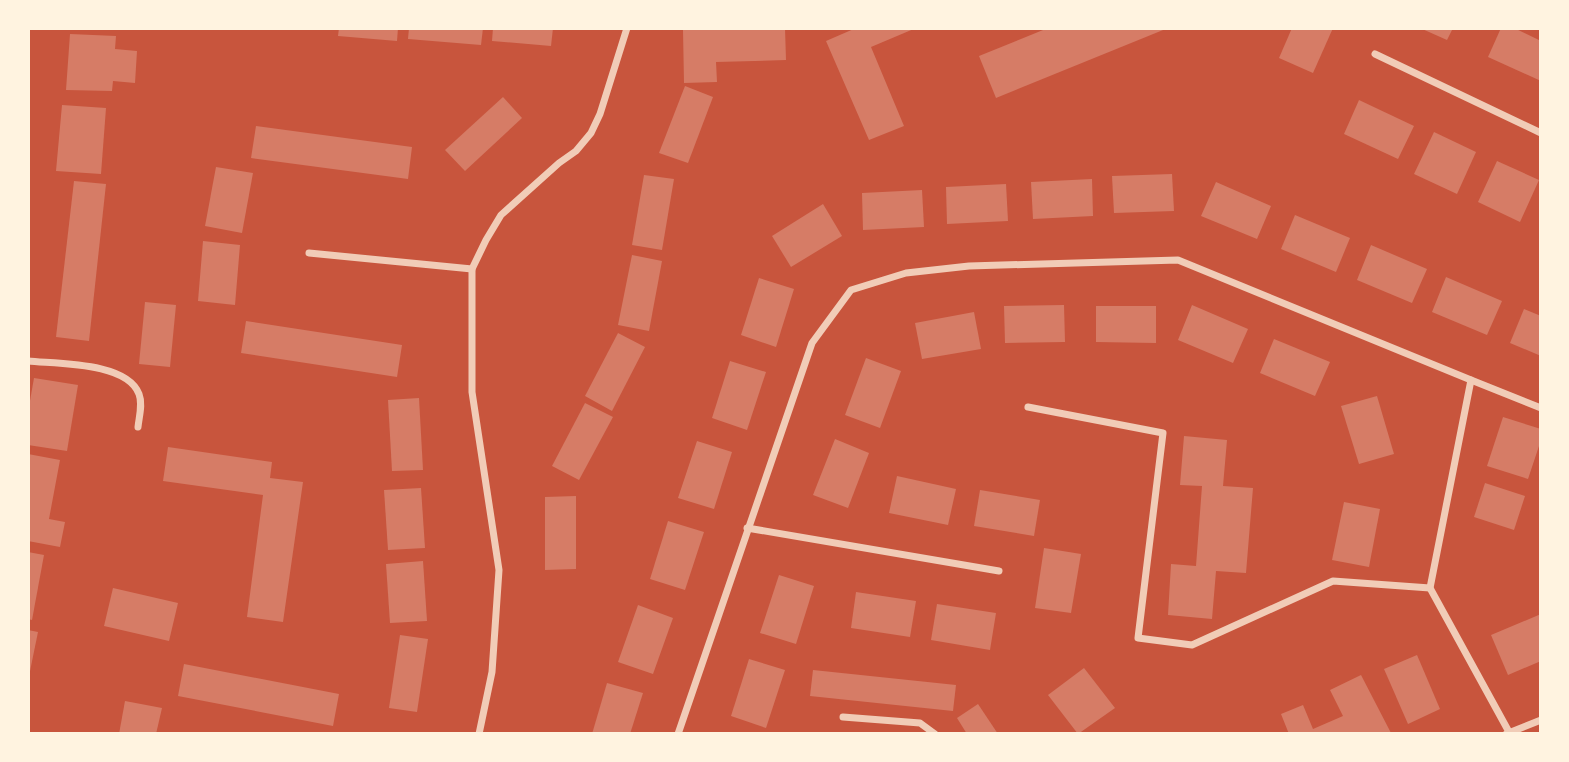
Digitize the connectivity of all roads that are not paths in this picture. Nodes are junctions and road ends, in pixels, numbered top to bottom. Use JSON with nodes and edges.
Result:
{"nodes":[{"id":1,"x":627,"y":28,"type":"edge"},
{"id":2,"x":1375,"y":54,"type":"dead end"},
{"id":3,"x":1541,"y":133,"type":"edge"},
{"id":4,"x":309,"y":253,"type":"dead end"},
{"id":5,"x":472,"y":269,"type":"junction"},
{"id":6,"x":28,"y":361,"type":"edge"},
{"id":7,"x":1471,"y":380,"type":"junction"},
{"id":8,"x":1028,"y":407,"type":"dead end"},
{"id":9,"x":1541,"y":408,"type":"edge"},
{"id":10,"x":138,"y":427,"type":"dead end"},
{"id":11,"x":747,"y":528,"type":"junction"},
{"id":12,"x":999,"y":571,"type":"dead end"},
{"id":13,"x":1430,"y":587,"type":"junction"},
{"id":14,"x":843,"y":717,"type":"dead end"},
{"id":15,"x":1541,"y":720,"type":"edge"},
{"id":16,"x":1508,"y":733,"type":"edge"},
{"id":17,"x":480,"y":734,"type":"edge"},
{"id":18,"x":678,"y":734,"type":"edge"},
{"id":19,"x":935,"y":734,"type":"edge"}],
"edges":[{"from":1,"to":5,"type":"street"},
{"from":2,"to":3,"type":"street"},
{"from":4,"to":5,"type":"street"},
{"from":5,"to":17,"type":"street"},
{"from":6,"to":10,"type":"street"},
{"from":7,"to":9,"type":"street"},
{"from":7,"to":11,"type":"street"},
{"from":7,"to":13,"type":"street"},
{"from":8,"to":13,"type":"street"},
{"from":11,"to":12,"type":"street"},
{"from":11,"to":18,"type":"street"},
{"from":13,"to":16,"type":"street"},
{"from":14,"to":19,"type":"street"},
{"from":15,"to":16,"type":"street"}]}
